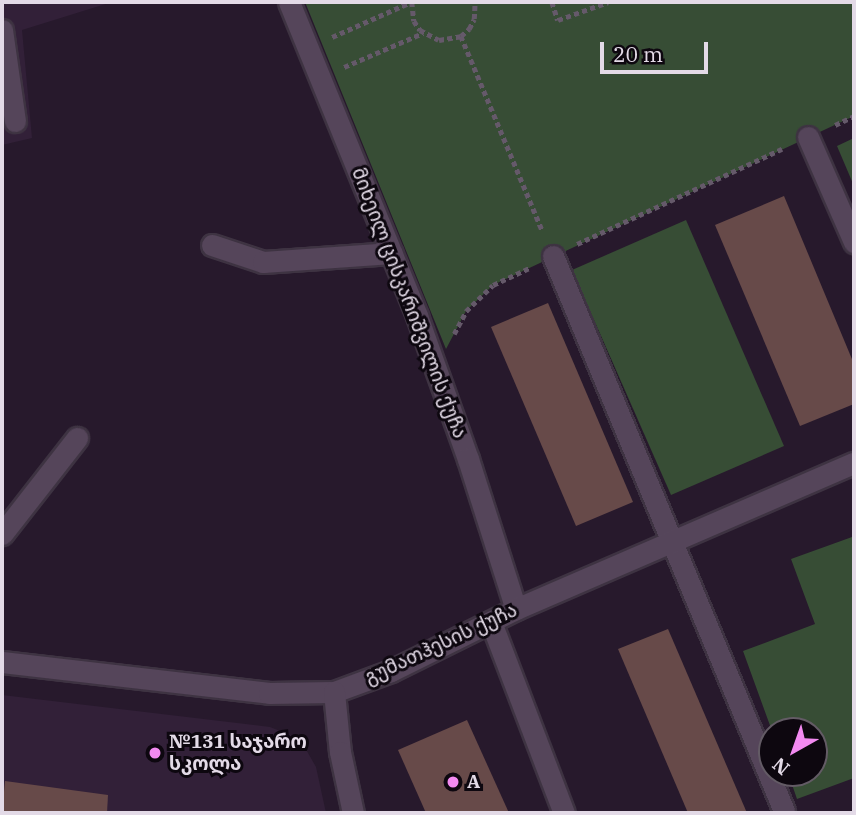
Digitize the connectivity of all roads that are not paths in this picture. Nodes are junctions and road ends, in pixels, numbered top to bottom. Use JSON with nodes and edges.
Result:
{"nodes":[{"id":1,"x":289,"y":2,"type":"edge"},
{"id":2,"x":2,"y":30,"type":"edge"},
{"id":3,"x":15,"y":121,"type":"dead end"},
{"id":4,"x":808,"y":137,"type":"road end"},
{"id":5,"x":854,"y":242,"type":"edge"},
{"id":6,"x":212,"y":246,"type":"dead end"},
{"id":7,"x":392,"y":253,"type":"junction"},
{"id":8,"x":553,"y":256,"type":"road end"},
{"id":9,"x":77,"y":438,"type":"dead end"},
{"id":10,"x":854,"y":463,"type":"edge"},
{"id":11,"x":2,"y":534,"type":"edge"},
{"id":12,"x":670,"y":540,"type":"junction"},
{"id":13,"x":516,"y":609,"type":"junction"},
{"id":14,"x":491,"y":622,"type":"junction"},
{"id":15,"x":2,"y":662,"type":"edge"},
{"id":16,"x":334,"y":692,"type":"junction"},
{"id":17,"x":784,"y":811,"type":"dead end"},
{"id":18,"x":353,"y":813,"type":"edge"},
{"id":19,"x":564,"y":813,"type":"edge"}],
"edges":[{"from":1,"to":7,"type":"street","name":"მიხეილ ცისკარიშვილის ქუჩა"},
{"from":2,"to":3,"type":"street"},
{"from":4,"to":5,"type":"street"},
{"from":6,"to":7,"type":"street"},
{"from":7,"to":13,"type":"street","name":"მიხეილ ცისკარიშვილის ქუჩა"},
{"from":8,"to":12,"type":"street"},
{"from":9,"to":11,"type":"street"},
{"from":10,"to":12,"type":"street","name":"გუმათჰესის ქუჩა"},
{"from":12,"to":13,"type":"street","name":"გუმათჰესის ქუჩა"},
{"from":12,"to":17,"type":"street"},
{"from":13,"to":14,"type":"street","name":"გუმათჰესის ქუჩა"},
{"from":14,"to":16,"type":"street","name":"გუმათჰესის ქუჩა"},
{"from":14,"to":19,"type":"street"},
{"from":15,"to":16,"type":"street","name":"გუმათჰესის ქუჩა"},
{"from":16,"to":18,"type":"street"}]}
